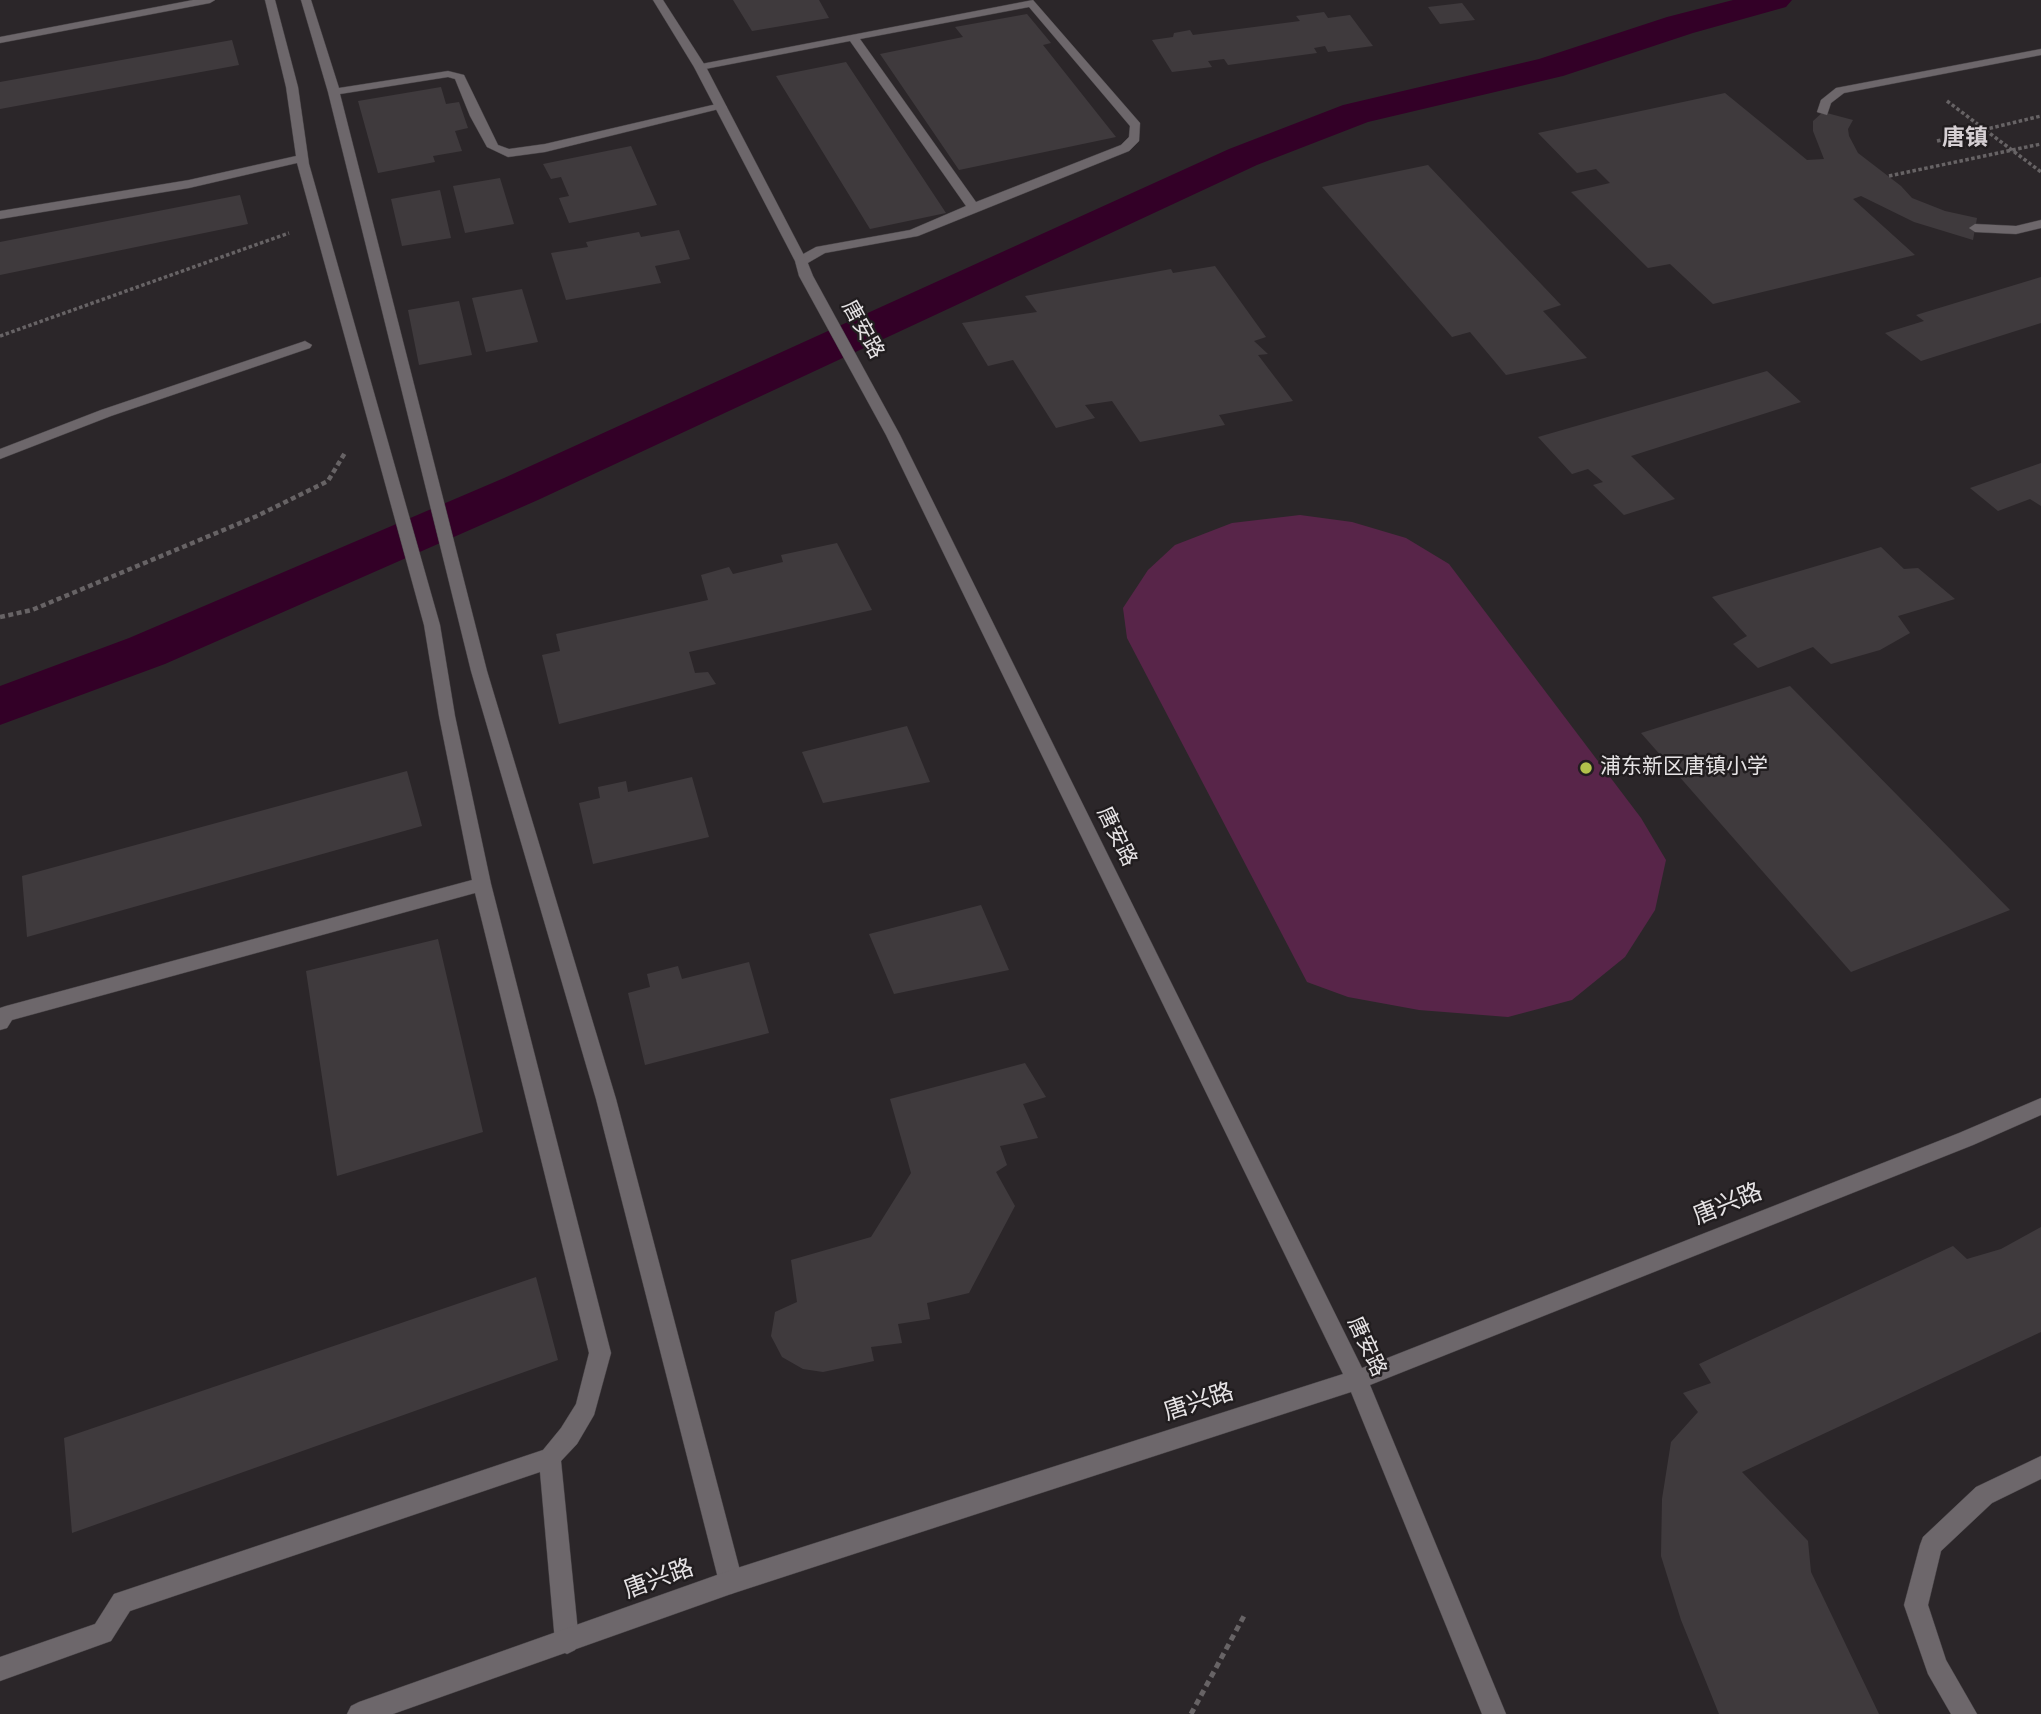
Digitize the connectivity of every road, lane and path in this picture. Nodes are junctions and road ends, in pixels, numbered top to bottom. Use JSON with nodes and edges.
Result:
{"nodes":[{"id":1,"x":210,"y":0,"type":"edge"},
{"id":2,"x":270,"y":0,"type":"edge"},
{"id":3,"x":306,"y":0,"type":"edge"},
{"id":4,"x":659,"y":0,"type":"edge"},
{"id":5,"x":853,"y":37,"type":"junction"},
{"id":6,"x":0,"y":40,"type":"edge"},
{"id":7,"x":2041,"y":52,"type":"edge"},
{"id":8,"x":700,"y":67,"type":"junction"},
{"id":9,"x":1913,"y":76,"type":"junction"},
{"id":10,"x":334,"y":92,"type":"junction"},
{"id":11,"x":720,"y":107,"type":"junction"},
{"id":12,"x":1823,"y":112,"type":"dead end"},
{"id":13,"x":2041,"y":116,"type":"edge"},
{"id":14,"x":1986,"y":129,"type":"junction"},
{"id":15,"x":1937,"y":141,"type":"dead end"},
{"id":16,"x":2041,"y":144,"type":"edge"},
{"id":17,"x":2014,"y":151,"type":"junction"},
{"id":18,"x":302,"y":158,"type":"junction"},
{"id":19,"x":2041,"y":172,"type":"edge"},
{"id":20,"x":1889,"y":176,"type":"dead end"},
{"id":21,"x":973,"y":207,"type":"junction"},
{"id":22,"x":0,"y":215,"type":"edge"},
{"id":23,"x":320,"y":224,"type":"junction"},
{"id":24,"x":2041,"y":224,"type":"edge"},
{"id":25,"x":1975,"y":228,"type":"dead end"},
{"id":26,"x":801,"y":261,"type":"junction"},
{"id":27,"x":0,"y":336,"type":"edge"},
{"id":28,"x":304,"y":345,"type":"dead end"},
{"id":29,"x":374,"y":415,"type":"junction"},
{"id":30,"x":0,"y":454,"type":"edge"},
{"id":31,"x":0,"y":618,"type":"edge"},
{"id":32,"x":482,"y":884,"type":"junction"},
{"id":33,"x":0,"y":1021,"type":"edge"},
{"id":34,"x":2041,"y":1106,"type":"edge"},
{"id":35,"x":1357,"y":1380,"type":"junction"},
{"id":36,"x":550,"y":1458,"type":"junction"},
{"id":37,"x":2041,"y":1468,"type":"edge"},
{"id":38,"x":731,"y":1582,"type":"junction"},
{"id":39,"x":1244,"y":1616,"type":"dead end"},
{"id":40,"x":567,"y":1642,"type":"junction"},
{"id":41,"x":0,"y":1669,"type":"edge"},
{"id":42,"x":359,"y":1714,"type":"edge"},
{"id":43,"x":1191,"y":1714,"type":"edge"},
{"id":44,"x":1494,"y":1714,"type":"edge"},
{"id":45,"x":1965,"y":1714,"type":"edge"}],
"edges":[{"from":1,"to":6,"type":"street"},
{"from":2,"to":18,"type":"street"},
{"from":3,"to":10,"type":"street"},
{"from":4,"to":8,"type":"street","name":"唐安路"},
{"from":5,"to":8,"type":"street"},
{"from":5,"to":21,"type":"street"},
{"from":5,"to":21,"type":"street"},
{"from":7,"to":9,"type":"street"},
{"from":8,"to":11,"type":"street","name":"唐安路"},
{"from":9,"to":12,"type":"street"},
{"from":9,"to":14,"type":"path"},
{"from":10,"to":11,"type":"street"},
{"from":10,"to":38,"type":"street"},
{"from":11,"to":26,"type":"street","name":"唐安路"},
{"from":13,"to":14,"type":"path"},
{"from":14,"to":15,"type":"path"},
{"from":14,"to":17,"type":"path"},
{"from":16,"to":17,"type":"path"},
{"from":17,"to":19,"type":"path"},
{"from":17,"to":20,"type":"path"},
{"from":18,"to":22,"type":"street"},
{"from":18,"to":23,"type":"street"},
{"from":21,"to":26,"type":"street"},
{"from":23,"to":27,"type":"path"},
{"from":23,"to":29,"type":"street"},
{"from":24,"to":25,"type":"street"},
{"from":26,"to":35,"type":"street","name":"唐安路"},
{"from":28,"to":30,"type":"street"},
{"from":29,"to":31,"type":"path"},
{"from":29,"to":32,"type":"street"},
{"from":32,"to":33,"type":"street"},
{"from":32,"to":36,"type":"street"},
{"from":34,"to":35,"type":"street","name":"唐兴路"},
{"from":35,"to":38,"type":"street","name":"唐兴路"},
{"from":35,"to":44,"type":"street","name":"唐安路"},
{"from":36,"to":40,"type":"street"},
{"from":36,"to":41,"type":"street"},
{"from":37,"to":45,"type":"street"},
{"from":38,"to":40,"type":"street","name":"唐兴路"},
{"from":39,"to":43,"type":"path"},
{"from":40,"to":42,"type":"street","name":"唐兴路"}]}
